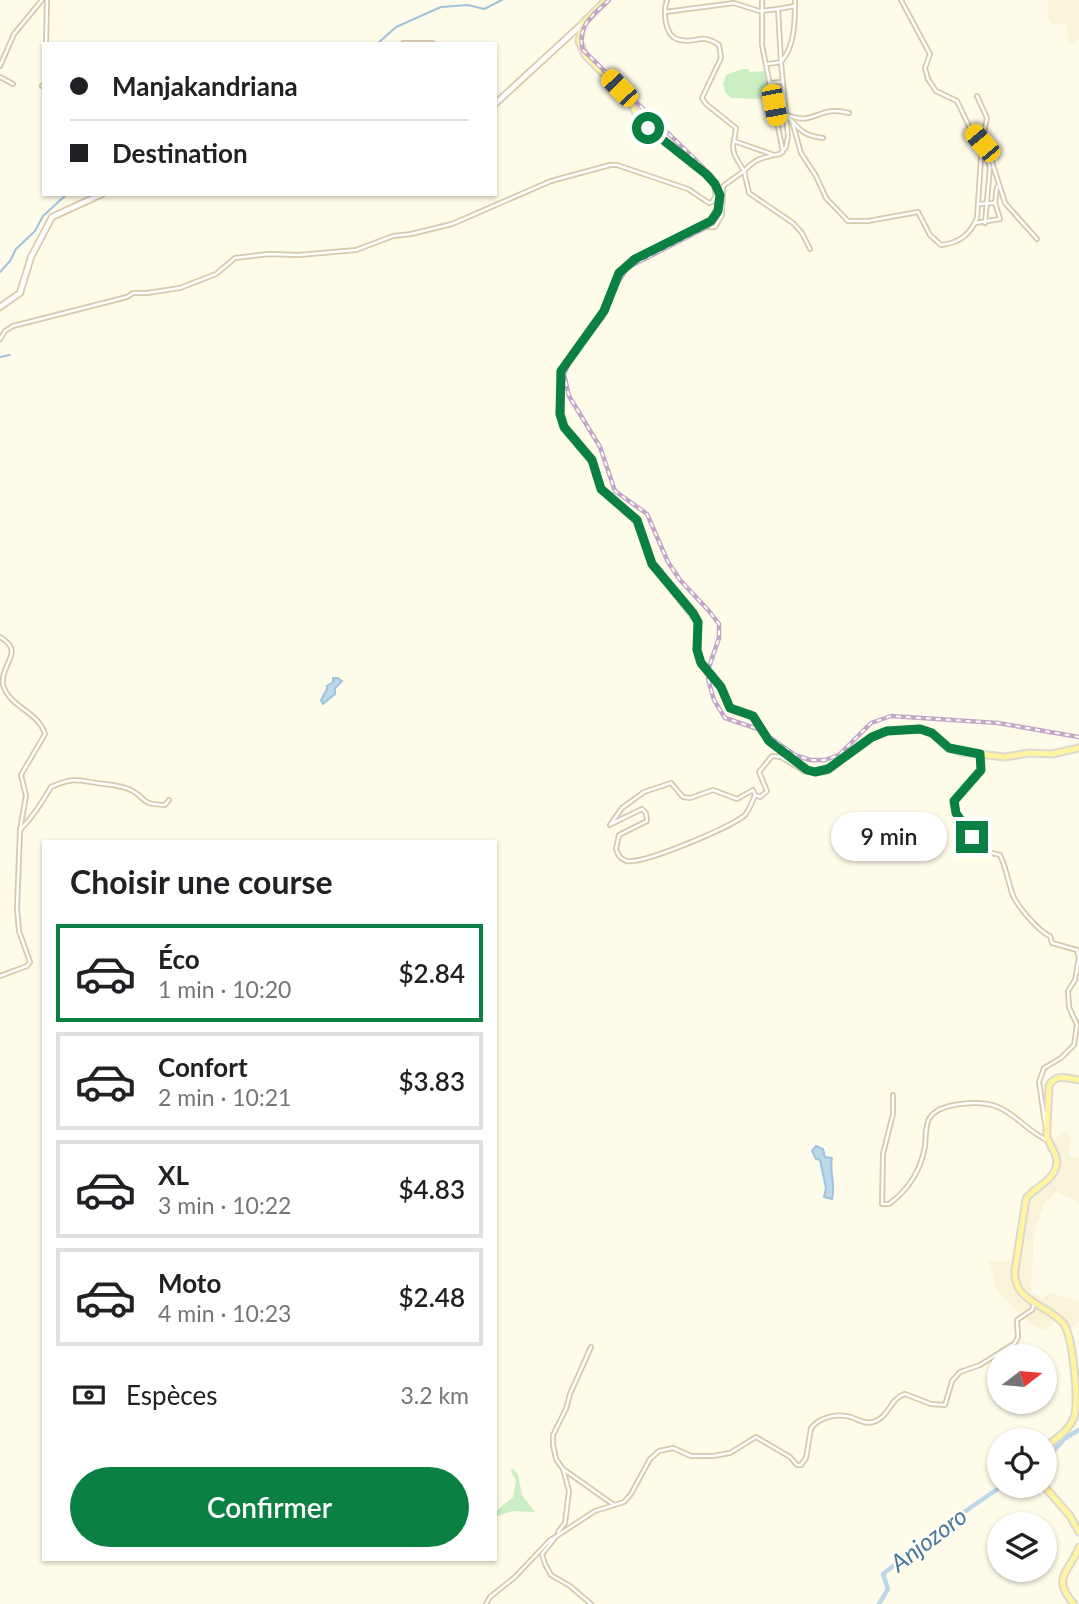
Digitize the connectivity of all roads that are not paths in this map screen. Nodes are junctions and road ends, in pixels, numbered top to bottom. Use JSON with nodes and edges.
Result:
{"nodes":[{"id":1,"x":42,"y":0,"type":"edge"},
{"id":2,"x":47,"y":0,"type":"edge"},
{"id":3,"x":606,"y":0,"type":"edge"},
{"id":4,"x":667,"y":0,"type":"edge"},
{"id":5,"x":762,"y":0,"type":"edge"},
{"id":6,"x":795,"y":0,"type":"edge"},
{"id":7,"x":901,"y":0,"type":"edge"},
{"id":8,"x":795,"y":6,"type":"junction"},
{"id":9,"x":778,"y":9,"type":"junction"},
{"id":10,"x":762,"y":11,"type":"junction"},
{"id":11,"x":665,"y":12,"type":"junction"},
{"id":12,"x":583,"y":23,"type":"junction"},
{"id":13,"x":46,"y":42,"type":"edge"},
{"id":14,"x":781,"y":62,"type":"junction"},
{"id":15,"x":766,"y":64,"type":"junction"},
{"id":16,"x":0,"y":66,"type":"edge"},
{"id":17,"x":0,"y":77,"type":"edge"},
{"id":18,"x":782,"y":82,"type":"junction"},
{"id":19,"x":769,"y":83,"type":"junction"},
{"id":20,"x":13,"y":84,"type":"dead end"},
{"id":21,"x":977,"y":96,"type":"dead end"},
{"id":22,"x":497,"y":102,"type":"edge"},
{"id":23,"x":849,"y":113,"type":"dead end"},
{"id":24,"x":785,"y":114,"type":"junction"},
{"id":25,"x":792,"y":121,"type":"junction"},
{"id":26,"x":823,"y":138,"type":"dead end"},
{"id":27,"x":734,"y":141,"type":"junction"},
{"id":28,"x":982,"y":143,"type":"junction"},
{"id":29,"x":783,"y":152,"type":"junction"},
{"id":30,"x":986,"y":152,"type":"junction"},
{"id":31,"x":774,"y":155,"type":"junction"},
{"id":32,"x":744,"y":171,"type":"junction"},
{"id":33,"x":989,"y":181,"type":"junction"},
{"id":34,"x":980,"y":183,"type":"junction"},
{"id":35,"x":715,"y":184,"type":"junction"},
{"id":36,"x":998,"y":184,"type":"junction"},
{"id":37,"x":98,"y":196,"type":"edge"},
{"id":38,"x":995,"y":203,"type":"junction"},
{"id":39,"x":977,"y":204,"type":"junction"},
{"id":40,"x":986,"y":204,"type":"junction"},
{"id":41,"x":975,"y":223,"type":"junction"},
{"id":42,"x":985,"y":223,"type":"junction"},
{"id":43,"x":702,"y":227,"type":"junction"},
{"id":44,"x":1037,"y":239,"type":"dead end"},
{"id":45,"x":810,"y":249,"type":"dead end"},
{"id":46,"x":0,"y":307,"type":"edge"},
{"id":47,"x":0,"y":339,"type":"edge"},
{"id":48,"x":0,"y":638,"type":"edge"},
{"id":49,"x":1079,"y":748,"type":"edge"},
{"id":50,"x":980,"y":754,"type":"junction"},
{"id":51,"x":807,"y":770,"type":"junction"},
{"id":52,"x":755,"y":795,"type":"junction"},
{"id":53,"x":169,"y":800,"type":"dead end"},
{"id":54,"x":20,"y":830,"type":"junction"},
{"id":55,"x":964,"y":847,"type":"dead end"},
{"id":56,"x":981,"y":851,"type":"junction"},
{"id":57,"x":1079,"y":958,"type":"edge"},
{"id":58,"x":0,"y":976,"type":"edge"},
{"id":59,"x":1079,"y":1080,"type":"edge"},
{"id":60,"x":893,"y":1095,"type":"dead end"},
{"id":61,"x":1048,"y":1134,"type":"junction"},
{"id":62,"x":1050,"y":1142,"type":"junction"},
{"id":63,"x":1034,"y":1304,"type":"junction"},
{"id":64,"x":592,"y":1347,"type":"dead end"},
{"id":65,"x":1057,"y":1438,"type":"edge"},
{"id":66,"x":563,"y":1469,"type":"junction"},
{"id":67,"x":1054,"y":1498,"type":"edge"},
{"id":68,"x":619,"y":1505,"type":"junction"},
{"id":69,"x":1079,"y":1532,"type":"edge"},
{"id":70,"x":556,"y":1535,"type":"junction"},
{"id":71,"x":1079,"y":1547,"type":"edge"},
{"id":72,"x":486,"y":1604,"type":"edge"},
{"id":73,"x":591,"y":1604,"type":"edge"},
{"id":74,"x":1074,"y":1604,"type":"edge"}],
"edges":[{"from":1,"to":16,"type":"street"},
{"from":2,"to":13,"type":"street"},
{"from":3,"to":12,"type":"main road"},
{"from":4,"to":11,"type":"street"},
{"from":5,"to":10,"type":"street"},
{"from":6,"to":8,"type":"street"},
{"from":7,"to":28,"type":"street"},
{"from":8,"to":9,"type":"street"},
{"from":8,"to":14,"type":"street"},
{"from":9,"to":10,"type":"street"},
{"from":9,"to":14,"type":"street"},
{"from":10,"to":11,"type":"street"},
{"from":10,"to":15,"type":"street"},
{"from":11,"to":27,"type":"street"},
{"from":12,"to":22,"type":"street"},
{"from":12,"to":35,"type":"main road"},
{"from":14,"to":15,"type":"street"},
{"from":14,"to":18,"type":"street"},
{"from":15,"to":19,"type":"street"},
{"from":17,"to":20,"type":"street"},
{"from":18,"to":19,"type":"street"},
{"from":18,"to":24,"type":"street"},
{"from":19,"to":29,"type":"street"},
{"from":21,"to":28,"type":"street"},
{"from":23,"to":24,"type":"street"},
{"from":24,"to":25,"type":"street"},
{"from":24,"to":29,"type":"street"},
{"from":25,"to":26,"type":"street"},
{"from":25,"to":41,"type":"street"},
{"from":27,"to":31,"type":"street"},
{"from":27,"to":32,"type":"street"},
{"from":28,"to":30,"type":"street"},
{"from":28,"to":34,"type":"street"},
{"from":29,"to":31,"type":"street"},
{"from":30,"to":33,"type":"street"},
{"from":30,"to":36,"type":"street"},
{"from":31,"to":32,"type":"street"},
{"from":32,"to":43,"type":"street"},
{"from":32,"to":45,"type":"street"},
{"from":33,"to":34,"type":"street"},
{"from":33,"to":40,"type":"street"},
{"from":34,"to":39,"type":"street"},
{"from":35,"to":43,"type":"main road"},
{"from":35,"to":47,"type":"street"},
{"from":36,"to":38,"type":"street"},
{"from":36,"to":44,"type":"street"},
{"from":37,"to":46,"type":"street"},
{"from":38,"to":40,"type":"street"},
{"from":38,"to":42,"type":"street"},
{"from":39,"to":40,"type":"street"},
{"from":39,"to":41,"type":"street"},
{"from":40,"to":42,"type":"street"},
{"from":41,"to":42,"type":"street"},
{"from":43,"to":51,"type":"main road"},
{"from":48,"to":54,"type":"street"},
{"from":49,"to":50,"type":"main road"},
{"from":50,"to":51,"type":"main road"},
{"from":50,"to":56,"type":"street"},
{"from":51,"to":52,"type":"street"},
{"from":52,"to":52,"type":"street"},
{"from":53,"to":54,"type":"street"},
{"from":54,"to":58,"type":"street"},
{"from":55,"to":56,"type":"street"},
{"from":56,"to":57,"type":"street"},
{"from":57,"to":61,"type":"street"},
{"from":59,"to":61,"type":"main road"},
{"from":60,"to":62,"type":"street"},
{"from":61,"to":62,"type":"main road"},
{"from":62,"to":63,"type":"main road"},
{"from":63,"to":65,"type":"main road"},
{"from":63,"to":68,"type":"street"},
{"from":64,"to":66,"type":"street"},
{"from":66,"to":68,"type":"street"},
{"from":66,"to":70,"type":"street"},
{"from":67,"to":69,"type":"main road"},
{"from":68,"to":70,"type":"street"},
{"from":70,"to":72,"type":"street"},
{"from":70,"to":73,"type":"street"},
{"from":71,"to":74,"type":"main road"}]}
